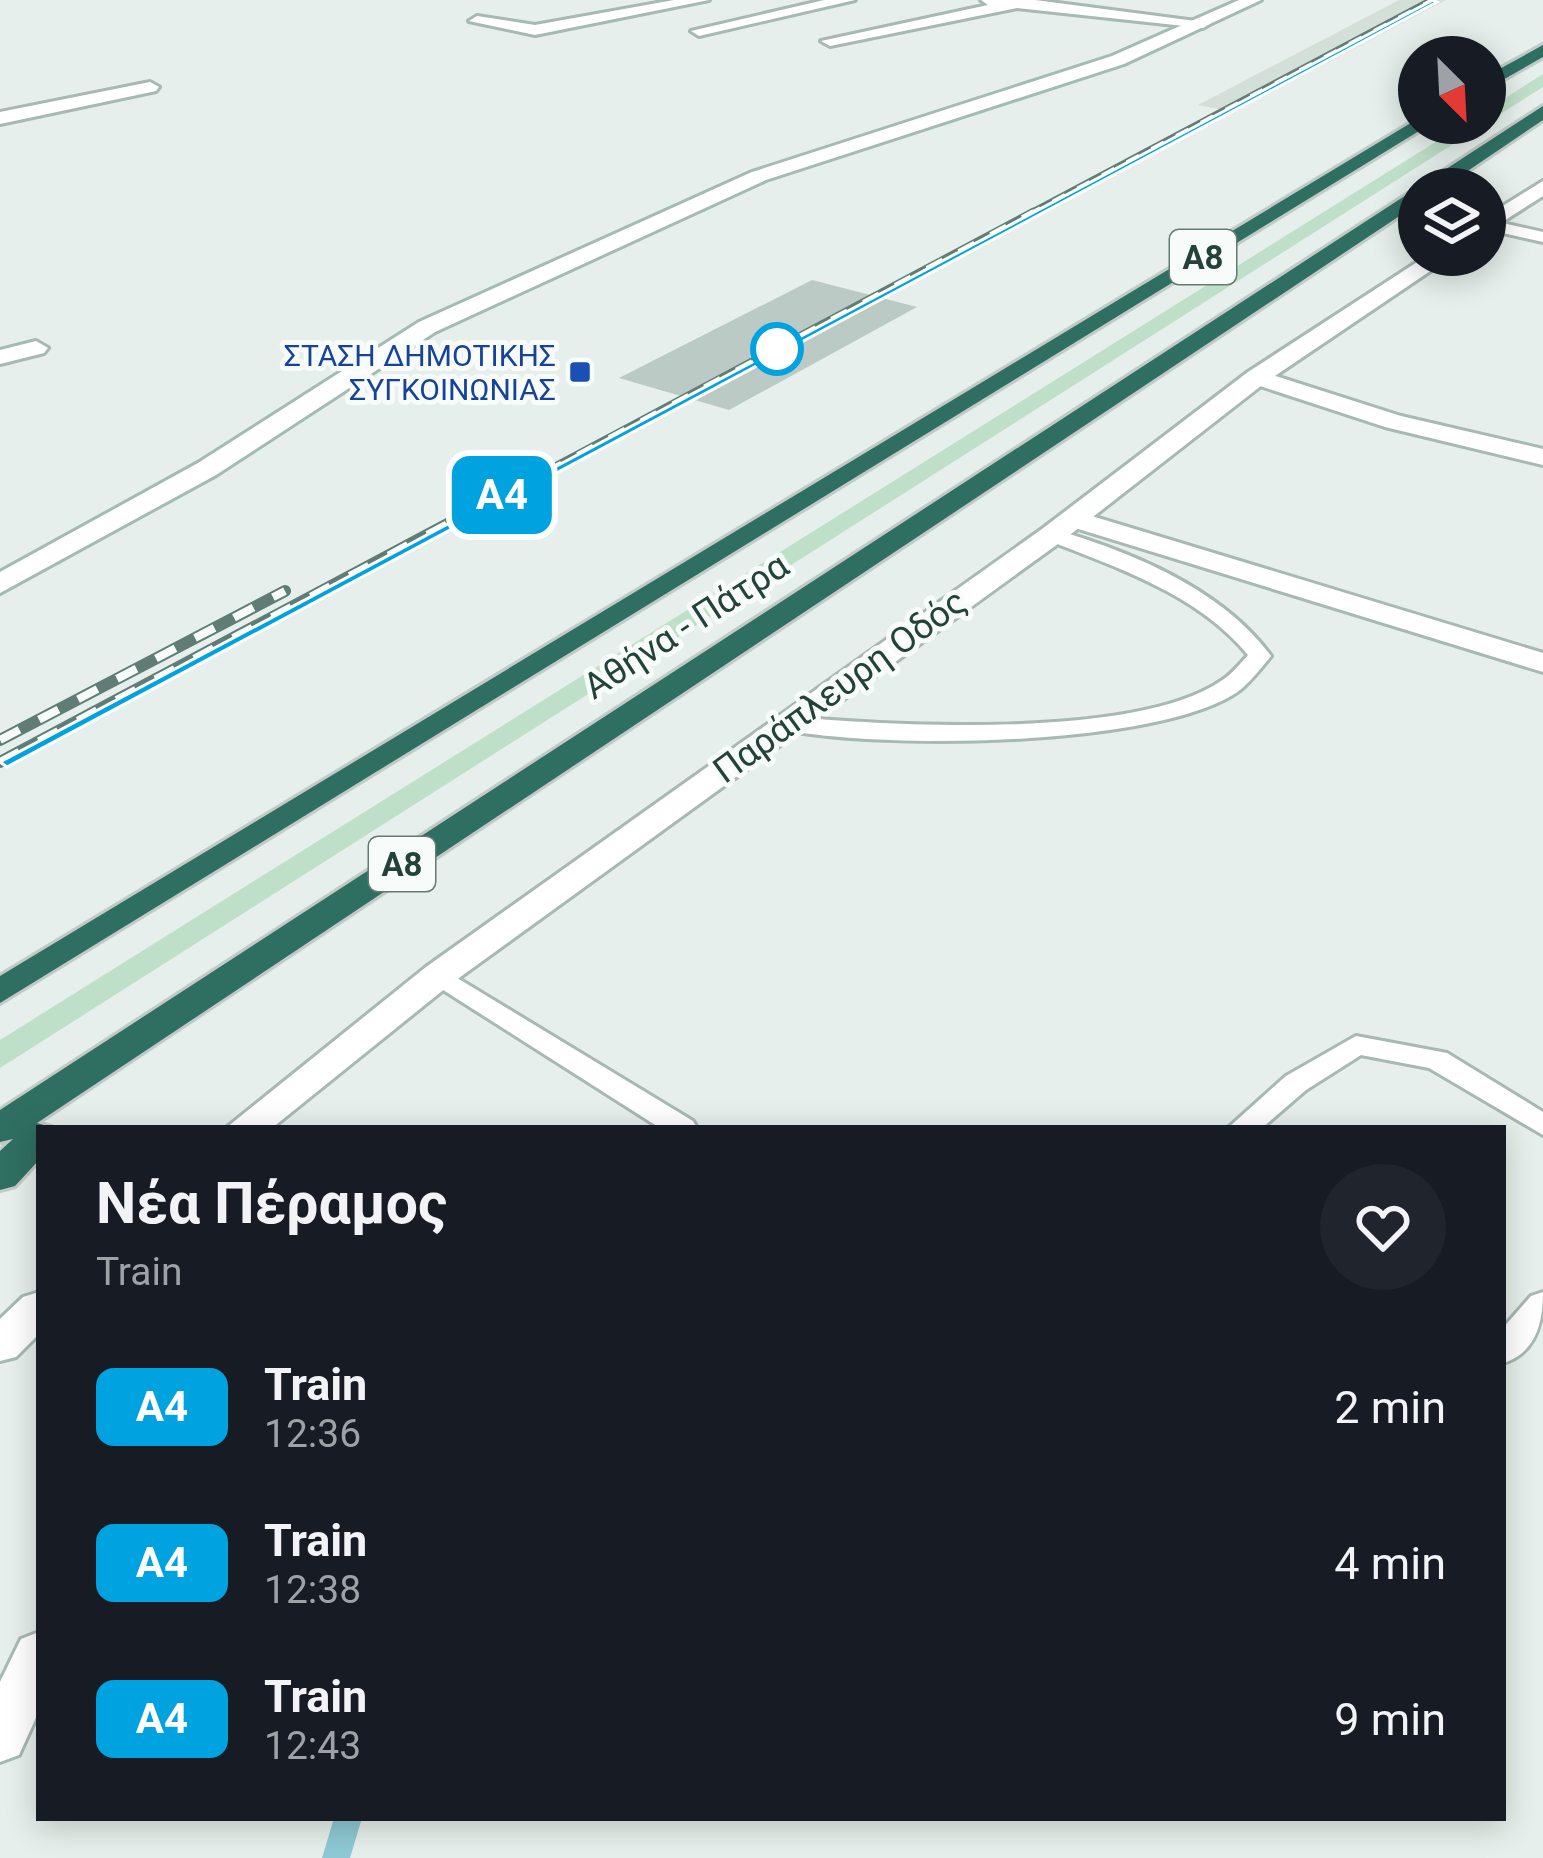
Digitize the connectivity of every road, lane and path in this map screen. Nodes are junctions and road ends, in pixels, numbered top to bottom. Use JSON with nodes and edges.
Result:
{"nodes":[{"id":1,"x":701,"y":0,"type":"edge"},
{"id":2,"x":848,"y":0,"type":"edge"},
{"id":3,"x":989,"y":0,"type":"edge"},
{"id":4,"x":1253,"y":0,"type":"edge"},
{"id":5,"x":1011,"y":5,"type":"junction"},
{"id":6,"x":477,"y":21,"type":"dead end"},
{"id":7,"x":1203,"y":23,"type":"junction"},
{"id":8,"x":699,"y":32,"type":"dead end"},
{"id":9,"x":830,"y":41,"type":"dead end"},
{"id":10,"x":1543,"y":50,"type":"edge"},
{"id":11,"x":1506,"y":72,"type":"edge"},
{"id":12,"x":149,"y":87,"type":"dead end"},
{"id":13,"x":0,"y":95,"type":"edge"},
{"id":14,"x":1543,"y":112,"type":"edge"},
{"id":15,"x":27,"y":113,"type":"junction"},
{"id":16,"x":0,"y":118,"type":"edge"},
{"id":17,"x":1398,"y":138,"type":"edge"},
{"id":18,"x":1459,"y":168,"type":"edge"},
{"id":19,"x":1543,"y":187,"type":"edge"},
{"id":20,"x":1398,"y":208,"type":"edge"},
{"id":21,"x":1506,"y":213,"type":"edge"},
{"id":22,"x":1506,"y":230,"type":"edge"},
{"id":23,"x":1543,"y":238,"type":"edge"},
{"id":24,"x":1411,"y":276,"type":"edge"},
{"id":25,"x":36,"y":348,"type":"dead end"},
{"id":26,"x":0,"y":357,"type":"edge"},
{"id":27,"x":1258,"y":377,"type":"junction"},
{"id":28,"x":1543,"y":457,"type":"edge"},
{"id":29,"x":1062,"y":526,"type":"junction"},
{"id":30,"x":0,"y":584,"type":"edge"},
{"id":31,"x":1543,"y":663,"type":"edge"},
{"id":32,"x":784,"y":723,"type":"junction"},
{"id":33,"x":47,"y":964,"type":"junction"},
{"id":34,"x":439,"y":975,"type":"junction"},
{"id":35,"x":0,"y":981,"type":"edge"},
{"id":36,"x":0,"y":992,"type":"edge"},
{"id":37,"x":134,"y":1041,"type":"junction"},
{"id":38,"x":50,"y":1125,"type":"edge"},
{"id":39,"x":250,"y":1125,"type":"edge"},
{"id":40,"x":677,"y":1125,"type":"edge"},
{"id":41,"x":1247,"y":1125,"type":"edge"},
{"id":42,"x":1543,"y":1125,"type":"edge"},
{"id":43,"x":0,"y":1129,"type":"edge"},
{"id":44,"x":36,"y":1139,"type":"edge"},
{"id":45,"x":0,"y":1176,"type":"edge"},
{"id":46,"x":1543,"y":1304,"type":"edge"},
{"id":47,"x":36,"y":1311,"type":"edge"},
{"id":48,"x":0,"y":1345,"type":"edge"},
{"id":49,"x":1506,"y":1347,"type":"edge"},
{"id":50,"x":36,"y":1661,"type":"edge"},
{"id":51,"x":0,"y":1739,"type":"edge"}],
"edges":[{"from":1,"to":6,"type":"street"},
{"from":2,"to":8,"type":"street"},
{"from":3,"to":5,"type":"street"},
{"from":4,"to":7,"type":"street"},
{"from":5,"to":7,"type":"street"},
{"from":5,"to":9,"type":"street"},
{"from":7,"to":30,"type":"street"},
{"from":10,"to":11,"type":"highway"},
{"from":12,"to":15,"type":"street"},
{"from":13,"to":15,"type":"street"},
{"from":14,"to":18,"type":"highway"},
{"from":15,"to":16,"type":"street"},
{"from":17,"to":33,"type":"highway","name":"Αθήνα - Πάτρα","number":"Α8"},
{"from":19,"to":21,"type":"street"},
{"from":20,"to":37,"type":"highway","name":"Αθήνα - Πάτρα","number":"Α8"},
{"from":22,"to":23,"type":"lane"},
{"from":24,"to":27,"type":"street","name":"Παράπλευρη Οδός"},
{"from":25,"to":26,"type":"street"},
{"from":27,"to":28,"type":"street"},
{"from":27,"to":29,"type":"street","name":"Παράπλευρη Οδός"},
{"from":29,"to":31,"type":"street"},
{"from":29,"to":32,"type":"street","name":"Παράπλευρη Οδός"},
{"from":29,"to":32,"type":"lane"},
{"from":32,"to":34,"type":"street","name":"Παράπλευρη Οδός"},
{"from":33,"to":35,"type":"highway"},
{"from":33,"to":36,"type":"highway","name":"Αθήνα - Πάτρα","number":"Α8"},
{"from":34,"to":39,"type":"street","name":"Παράπλευρη Οδός"},
{"from":34,"to":40,"type":"lane"},
{"from":37,"to":38,"type":"highway"},
{"from":37,"to":43,"type":"highway","name":"Αθήνα - Πάτρα","number":"Α8"},
{"from":41,"to":42,"type":"lane"},
{"from":44,"to":45,"type":"highway"},
{"from":46,"to":49,"type":"lane"},
{"from":47,"to":48,"type":"street"},
{"from":50,"to":51,"type":"street"}]}
